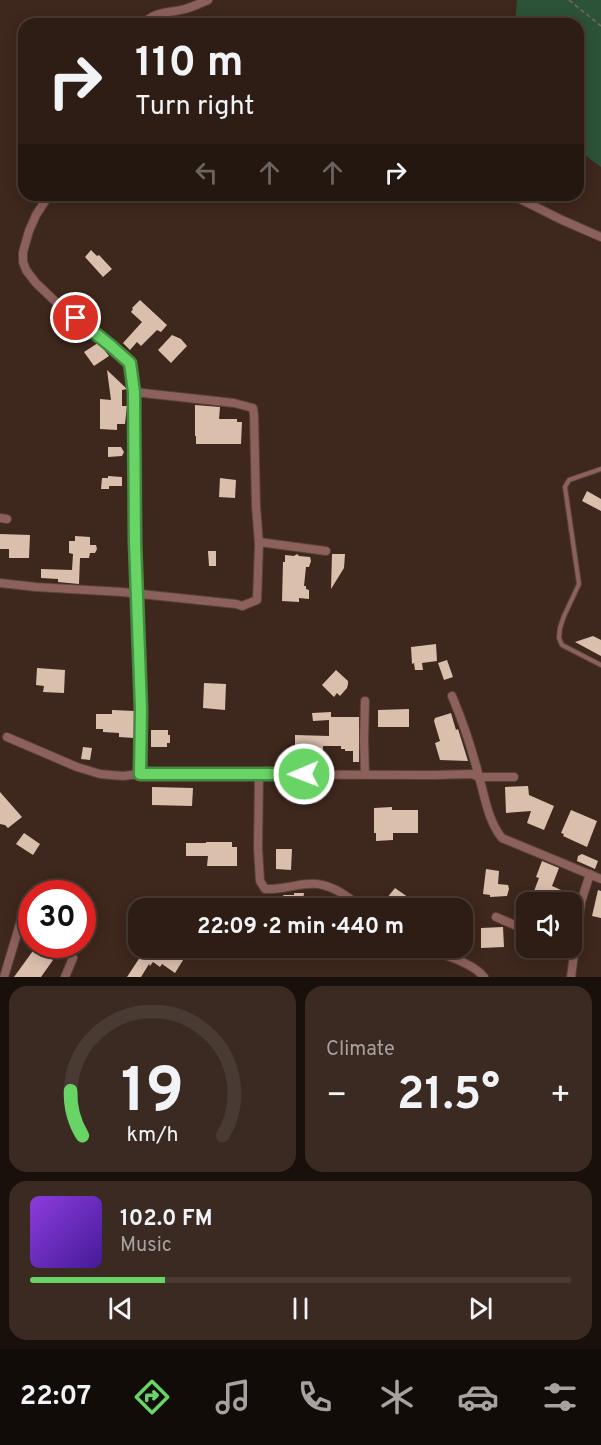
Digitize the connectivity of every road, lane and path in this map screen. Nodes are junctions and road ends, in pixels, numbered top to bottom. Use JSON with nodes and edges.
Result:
{"nodes":[{"id":1,"x":208,"y":0,"type":"edge"},
{"id":2,"x":569,"y":0,"type":"edge"},
{"id":3,"x":150,"y":18,"type":"edge"},
{"id":4,"x":601,"y":26,"type":"edge"},
{"id":5,"x":45,"y":201,"type":"edge"},
{"id":6,"x":524,"y":201,"type":"edge"},
{"id":7,"x":601,"y":237,"type":"edge"},
{"id":8,"x":134,"y":392,"type":"junction"},
{"id":9,"x":601,"y":469,"type":"edge"},
{"id":10,"x":259,"y":542,"type":"junction"},
{"id":11,"x":326,"y":551,"type":"dead end"},
{"id":12,"x":0,"y":583,"type":"edge"},
{"id":13,"x":138,"y":595,"type":"junction"},
{"id":14,"x":601,"y":666,"type":"edge"},
{"id":15,"x":452,"y":696,"type":"dead end"},
{"id":16,"x":365,"y":701,"type":"dead end"},
{"id":17,"x":7,"y":737,"type":"dead end"},
{"id":18,"x":140,"y":774,"type":"junction"},
{"id":19,"x":364,"y":774,"type":"junction"},
{"id":20,"x":259,"y":775,"type":"junction"},
{"id":21,"x":479,"y":777,"type":"junction"},
{"id":22,"x":514,"y":777,"type":"dead end"},
{"id":23,"x":590,"y":874,"type":"junction"},
{"id":24,"x":601,"y":879,"type":"edge"},
{"id":25,"x":348,"y":898,"type":"edge"},
{"id":26,"x":582,"y":899,"type":"edge"},
{"id":27,"x":496,"y":917,"type":"dead end"},
{"id":28,"x":516,"y":926,"type":"edge"},
{"id":29,"x":18,"y":930,"type":"edge"},
{"id":30,"x":73,"y":958,"type":"dead end"},
{"id":31,"x":451,"y":958,"type":"edge"},
{"id":32,"x":574,"y":958,"type":"edge"},
{"id":33,"x":4,"y":977,"type":"edge"},
{"id":34,"x":64,"y":977,"type":"edge"},
{"id":35,"x":484,"y":977,"type":"edge"},
{"id":36,"x":572,"y":977,"type":"edge"}],
"edges":[{"from":1,"to":3,"type":"street"},
{"from":2,"to":4,"type":"path"},
{"from":5,"to":8,"type":"street"},
{"from":6,"to":7,"type":"street"},
{"from":8,"to":10,"type":"street"},
{"from":8,"to":13,"type":"street"},
{"from":9,"to":14,"type":"lane"},
{"from":10,"to":11,"type":"street"},
{"from":10,"to":13,"type":"street"},
{"from":12,"to":13,"type":"street"},
{"from":13,"to":18,"type":"street"},
{"from":15,"to":21,"type":"street"},
{"from":16,"to":19,"type":"street"},
{"from":17,"to":18,"type":"street"},
{"from":18,"to":20,"type":"street"},
{"from":19,"to":20,"type":"street"},
{"from":19,"to":21,"type":"street"},
{"from":20,"to":25,"type":"street"},
{"from":21,"to":22,"type":"street"},
{"from":21,"to":23,"type":"street"},
{"from":23,"to":24,"type":"street"},
{"from":23,"to":26,"type":"street"},
{"from":27,"to":28,"type":"street"},
{"from":29,"to":33,"type":"street"},
{"from":30,"to":34,"type":"street"},
{"from":31,"to":35,"type":"street"},
{"from":32,"to":36,"type":"street"}]}
